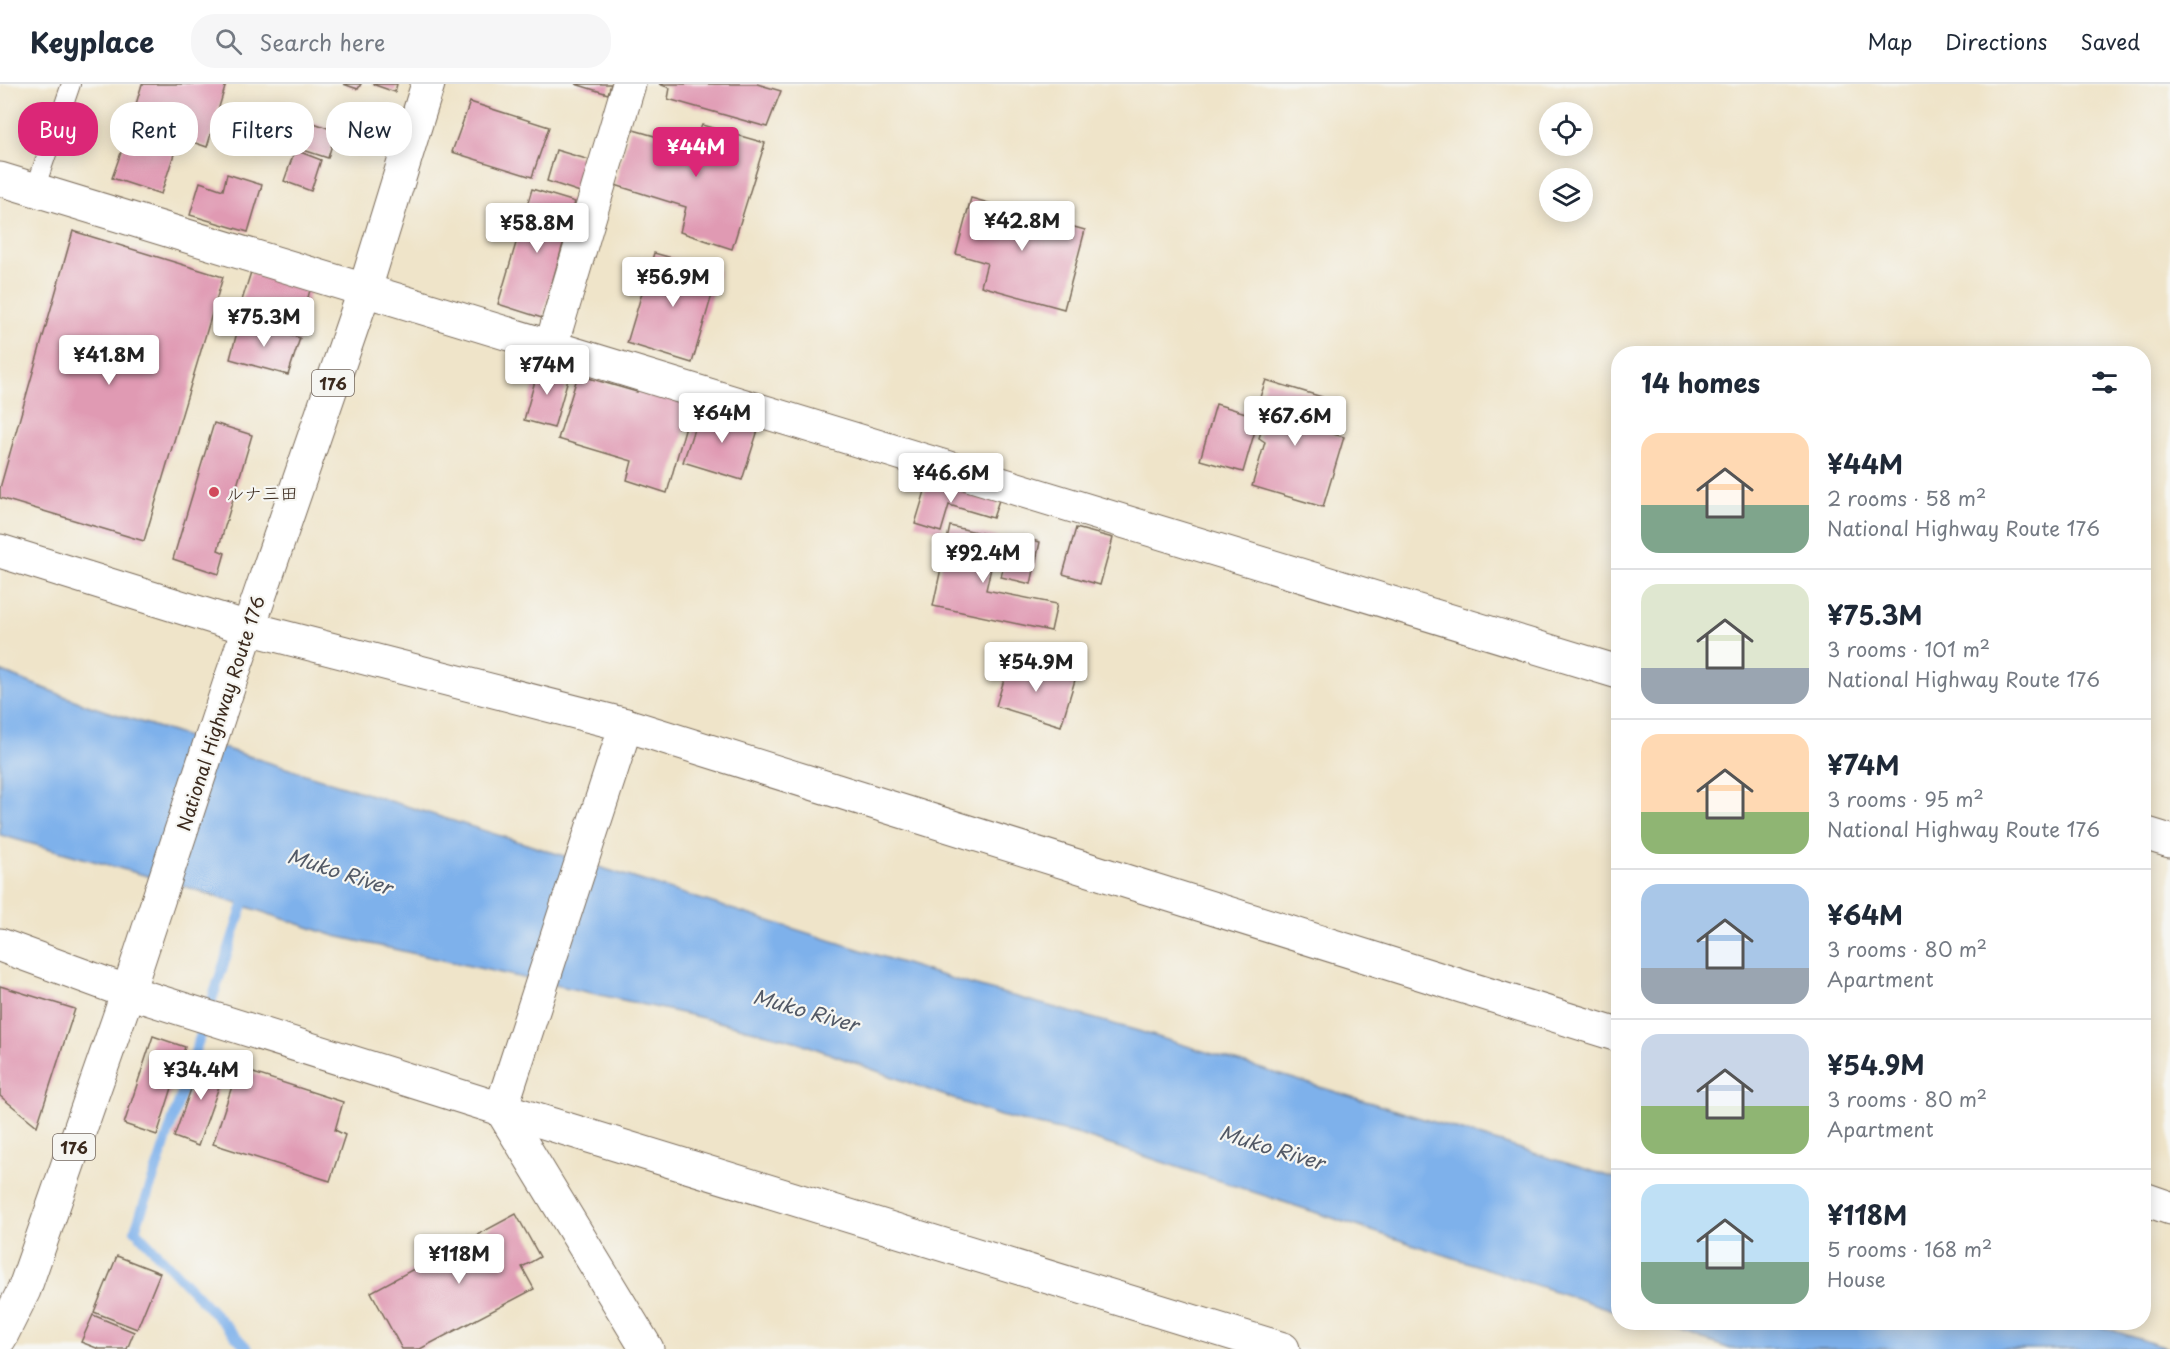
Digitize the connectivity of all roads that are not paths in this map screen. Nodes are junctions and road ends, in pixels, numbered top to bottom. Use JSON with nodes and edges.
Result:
{"nodes":[{"id":1,"x":71,"y":84,"type":"edge"},
{"id":2,"x":428,"y":84,"type":"edge"},
{"id":3,"x":628,"y":84,"type":"edge"},
{"id":4,"x":0,"y":179,"type":"edge"},
{"id":5,"x":36,"y":189,"type":"junction"},
{"id":6,"x":365,"y":289,"type":"junction"},
{"id":7,"x":551,"y":346,"type":"junction"},
{"id":8,"x":0,"y":551,"type":"edge"},
{"id":9,"x":248,"y":628,"type":"junction"},
{"id":10,"x":1611,"y":670,"type":"edge"},
{"id":11,"x":621,"y":739,"type":"junction"},
{"id":12,"x":2151,"y":835,"type":"edge"},
{"id":13,"x":2170,"y":841,"type":"edge"},
{"id":14,"x":0,"y":945,"type":"edge"},
{"id":15,"x":128,"y":992,"type":"junction"},
{"id":16,"x":1611,"y":1033,"type":"edge"},
{"id":17,"x":501,"y":1109,"type":"junction"},
{"id":18,"x":2151,"y":1202,"type":"edge"},
{"id":19,"x":2170,"y":1208,"type":"edge"},
{"id":20,"x":0,"y":1338,"type":"edge"},
{"id":21,"x":647,"y":1349,"type":"edge"},
{"id":22,"x":1283,"y":1349,"type":"edge"}],
"edges":[{"from":1,"to":5,"type":"lane"},
{"from":2,"to":6,"type":"main road","name":"National Highway Route 176","number":"176"},
{"from":3,"to":7,"type":"main road"},
{"from":4,"to":5,"type":"main road"},
{"from":5,"to":6,"type":"main road"},
{"from":6,"to":7,"type":"main road"},
{"from":6,"to":9,"type":"main road","name":"National Highway Route 176","number":"176"},
{"from":7,"to":10,"type":"main road"},
{"from":8,"to":9,"type":"main road"},
{"from":9,"to":11,"type":"main road"},
{"from":9,"to":15,"type":"main road","name":"National Highway Route 176","number":"176"},
{"from":11,"to":16,"type":"main road"},
{"from":11,"to":17,"type":"main road"},
{"from":12,"to":13,"type":"main road"},
{"from":14,"to":15,"type":"main road"},
{"from":15,"to":17,"type":"main road"},
{"from":15,"to":20,"type":"main road","name":"National Highway Route 176","number":"176"},
{"from":17,"to":21,"type":"main road"},
{"from":17,"to":22,"type":"main road"},
{"from":18,"to":19,"type":"main road"}]}
